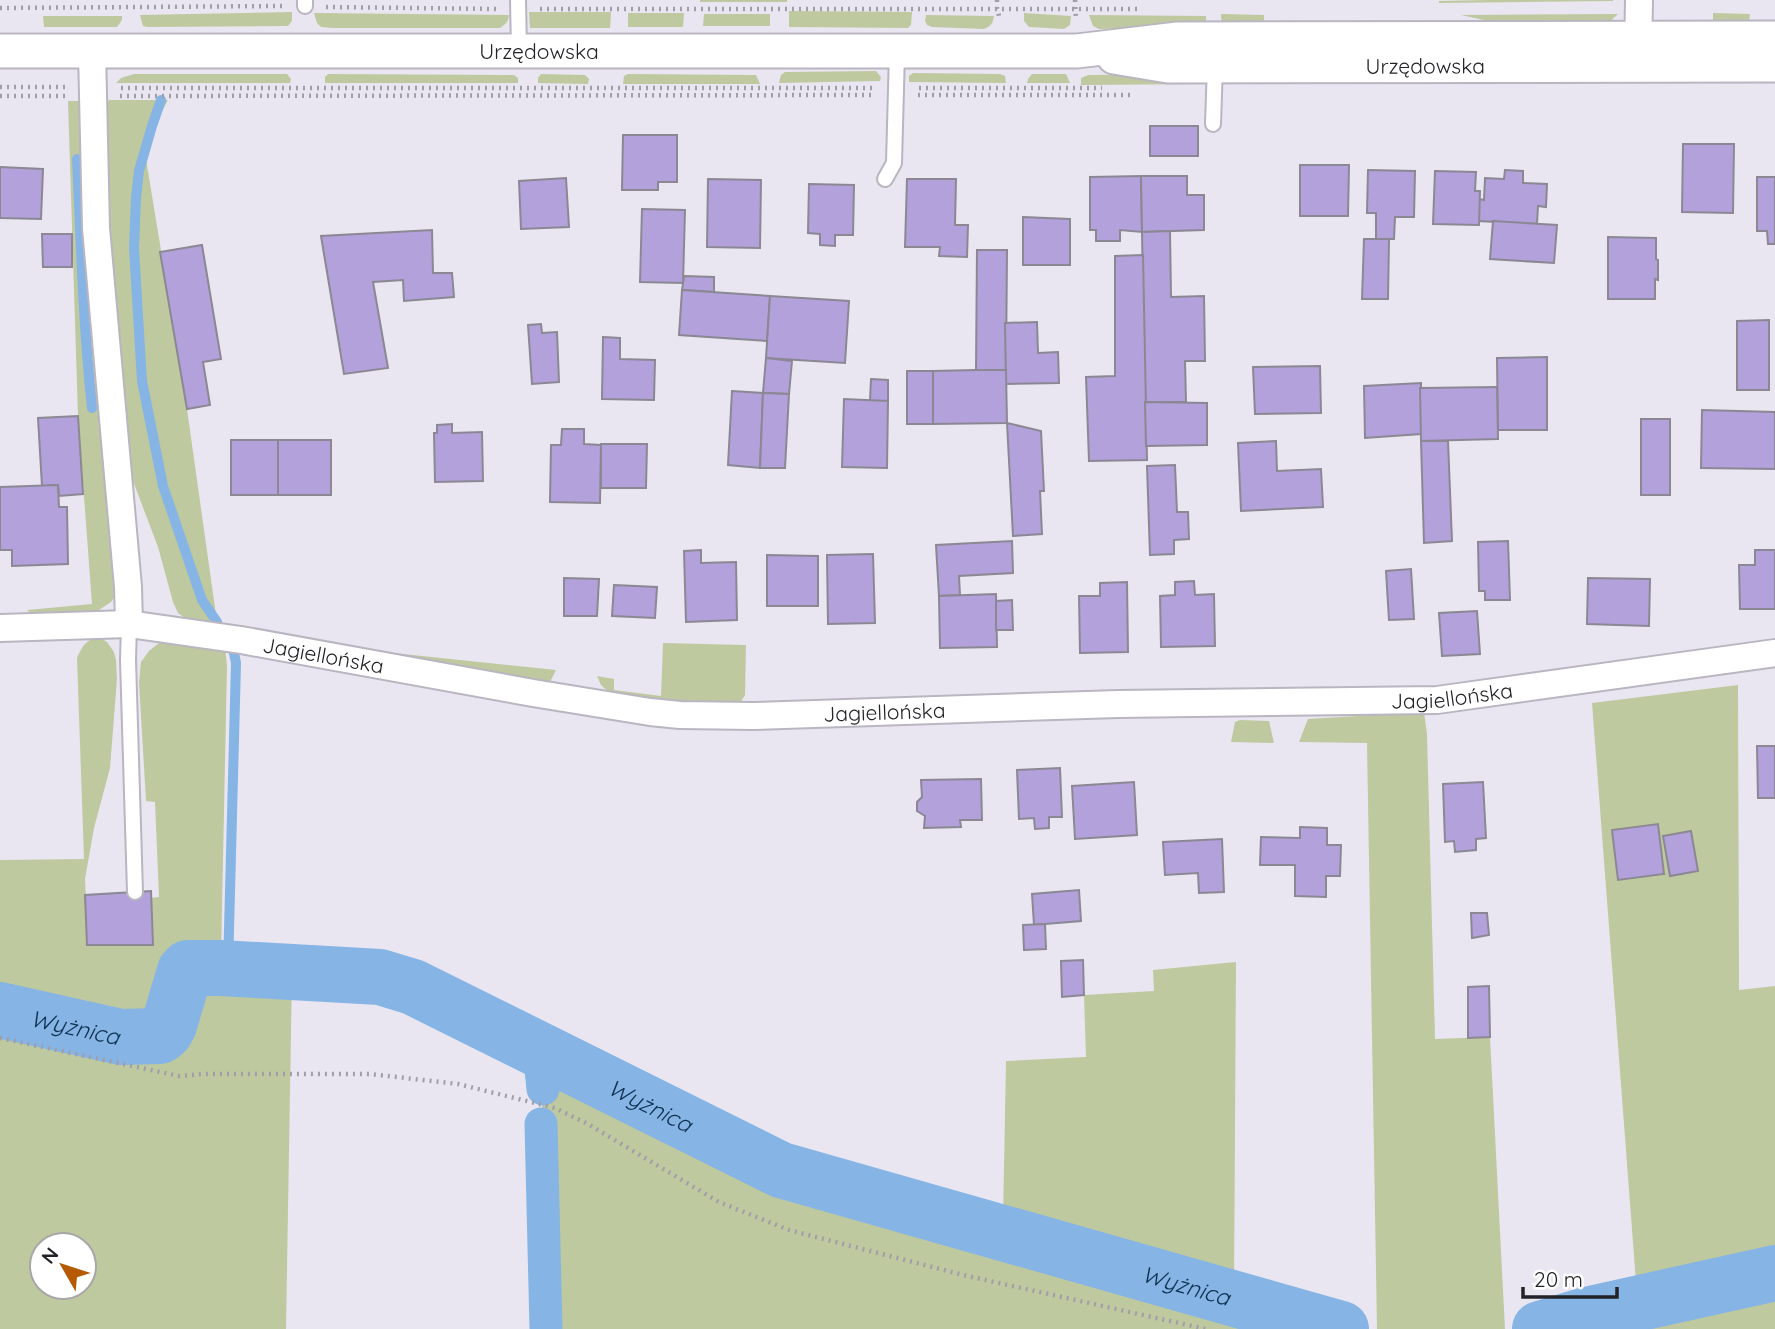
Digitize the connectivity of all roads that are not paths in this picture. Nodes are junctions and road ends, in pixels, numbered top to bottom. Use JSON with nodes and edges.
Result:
{"nodes":[{"id":1,"x":1639,"y":0,"type":"edge"},
{"id":2,"x":519,"y":5,"type":"edge"},
{"id":3,"x":1775,"y":38,"type":"edge"},
{"id":4,"x":0,"y":51,"type":"edge"},
{"id":5,"x":92,"y":51,"type":"junction"},
{"id":6,"x":519,"y":51,"type":"junction"},
{"id":7,"x":897,"y":51,"type":"junction"},
{"id":8,"x":1638,"y":51,"type":"junction"},
{"id":9,"x":1215,"y":52,"type":"junction"},
{"id":10,"x":1775,"y":65,"type":"edge"},
{"id":11,"x":1213,"y":124,"type":"dead end"},
{"id":12,"x":892,"y":179,"type":"dead end"},
{"id":13,"x":129,"y":624,"type":"junction"},
{"id":14,"x":0,"y":628,"type":"edge"},
{"id":15,"x":1775,"y":653,"type":"edge"},
{"id":16,"x":135,"y":892,"type":"dead end"}],
"edges":[{"from":1,"to":8,"type":"street"},
{"from":2,"to":6,"type":"lane"},
{"from":3,"to":8,"type":"street","name":"Urzędowska"},
{"from":4,"to":5,"type":"street","name":"Urzędowska"},
{"from":5,"to":6,"type":"street","name":"Urzędowska"},
{"from":5,"to":13,"type":"street"},
{"from":6,"to":7,"type":"street","name":"Urzędowska"},
{"from":7,"to":9,"type":"street","name":"Urzędowska"},
{"from":7,"to":12,"type":"lane"},
{"from":8,"to":9,"type":"street","name":"Urzędowska"},
{"from":8,"to":10,"type":"street","name":"Urzędowska"},
{"from":9,"to":11,"type":"lane"},
{"from":13,"to":14,"type":"street","name":"Jagiellońska"},
{"from":13,"to":15,"type":"street","name":"Jagiellońska"},
{"from":13,"to":16,"type":"lane"}]}
